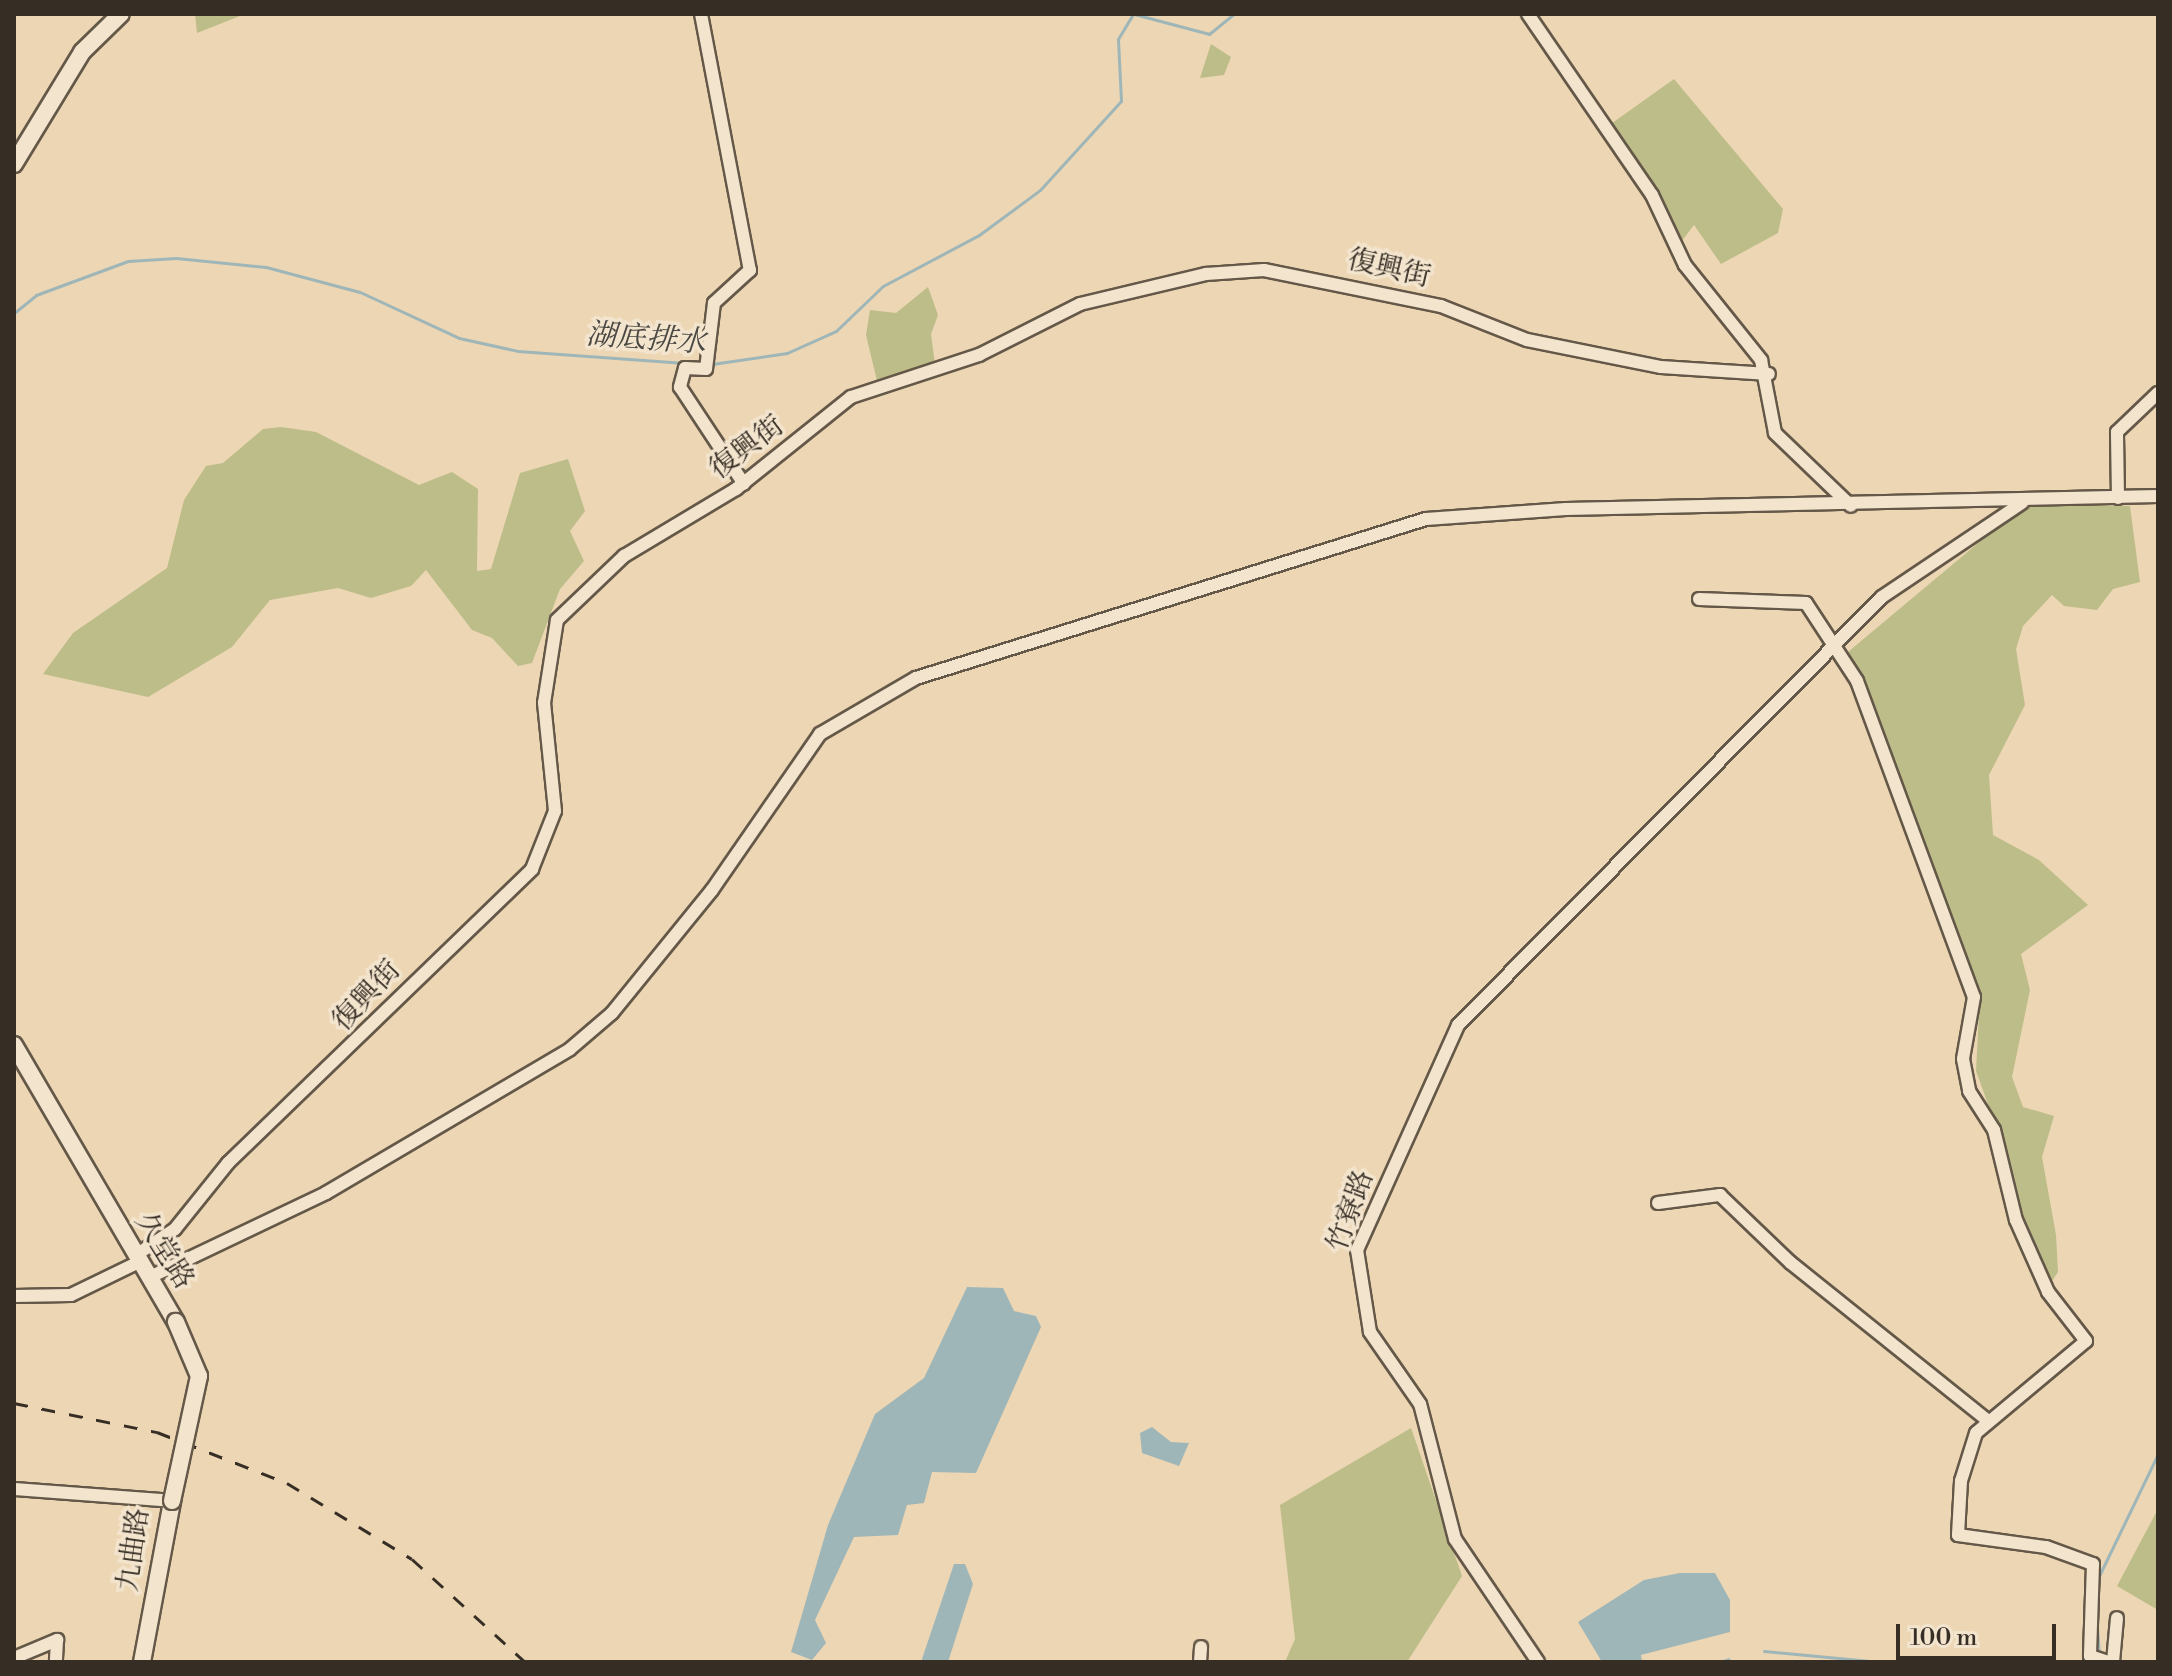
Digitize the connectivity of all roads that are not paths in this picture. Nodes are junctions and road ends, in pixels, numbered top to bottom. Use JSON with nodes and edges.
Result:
{"nodes":[{"id":1,"x":121,"y":14,"type":"edge"},
{"id":2,"x":701,"y":14,"type":"edge"},
{"id":3,"x":1528,"y":14,"type":"edge"},
{"id":4,"x":14,"y":164,"type":"edge"},
{"id":5,"x":1769,"y":374,"type":"junction"},
{"id":6,"x":2158,"y":393,"type":"edge"},
{"id":7,"x":744,"y":484,"type":"junction"},
{"id":8,"x":2158,"y":496,"type":"edge"},
{"id":9,"x":2118,"y":498,"type":"junction"},
{"id":10,"x":2022,"y":503,"type":"junction"},
{"id":11,"x":1851,"y":506,"type":"junction"},
{"id":12,"x":1699,"y":599,"type":"dead end"},
{"id":13,"x":1835,"y":645,"type":"junction"},
{"id":14,"x":14,"y":1045,"type":"edge"},
{"id":15,"x":1658,"y":1203,"type":"dead end"},
{"id":16,"x":138,"y":1258,"type":"junction"},
{"id":17,"x":150,"y":1277,"type":"junction"},
{"id":18,"x":14,"y":1296,"type":"edge"},
{"id":19,"x":1987,"y":1420,"type":"junction"},
{"id":20,"x":14,"y":1489,"type":"edge"},
{"id":21,"x":172,"y":1501,"type":"junction"},
{"id":22,"x":2117,"y":1618,"type":"dead end"},
{"id":23,"x":1201,"y":1647,"type":"dead end"},
{"id":24,"x":14,"y":1658,"type":"edge"},
{"id":25,"x":56,"y":1662,"type":"edge"},
{"id":26,"x":142,"y":1662,"type":"edge"},
{"id":27,"x":1200,"y":1662,"type":"edge"},
{"id":28,"x":1538,"y":1662,"type":"edge"},
{"id":29,"x":2110,"y":1662,"type":"edge"}],
"edges":[{"from":1,"to":4,"type":"street"},
{"from":2,"to":7,"type":"street"},
{"from":3,"to":5,"type":"street"},
{"from":5,"to":7,"type":"street","name":"復興街"},
{"from":5,"to":11,"type":"street"},
{"from":6,"to":9,"type":"street"},
{"from":7,"to":16,"type":"street","name":"復興街"},
{"from":8,"to":9,"type":"street"},
{"from":9,"to":10,"type":"street"},
{"from":10,"to":11,"type":"street"},
{"from":10,"to":13,"type":"street","name":"竹寮路"},
{"from":11,"to":17,"type":"street"},
{"from":12,"to":13,"type":"street"},
{"from":13,"to":19,"type":"street"},
{"from":13,"to":28,"type":"street","name":"竹寮路"},
{"from":14,"to":16,"type":"street","name":"久堂路"},
{"from":15,"to":19,"type":"street"},
{"from":16,"to":17,"type":"street","name":"久堂路"},
{"from":16,"to":18,"type":"street","name":"復興街"},
{"from":17,"to":21,"type":"street","name":"久堂路","bridge":true},
{"from":19,"to":29,"type":"street"},
{"from":20,"to":21,"type":"street","name":"九曲路"},
{"from":21,"to":26,"type":"street","name":"九曲路"},
{"from":22,"to":29,"type":"street"},
{"from":23,"to":27,"type":"street"},
{"from":24,"to":25,"type":"street"}]}
